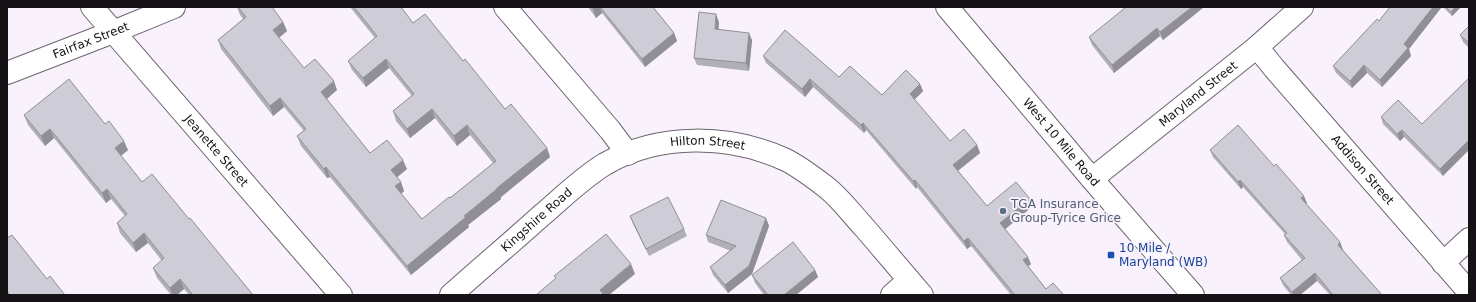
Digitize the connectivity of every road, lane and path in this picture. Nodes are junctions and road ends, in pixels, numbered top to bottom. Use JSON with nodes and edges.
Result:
{"nodes":[{"id":1,"x":92,"y":7,"type":"edge"},
{"id":2,"x":174,"y":7,"type":"edge"},
{"id":3,"x":505,"y":7,"type":"edge"},
{"id":4,"x":947,"y":7,"type":"edge"},
{"id":5,"x":1302,"y":7,"type":"edge"},
{"id":6,"x":113,"y":32,"type":"junction"},
{"id":7,"x":1257,"y":47,"type":"junction"},
{"id":8,"x":7,"y":72,"type":"edge"},
{"id":9,"x":628,"y":154,"type":"junction"},
{"id":10,"x":1092,"y":179,"type":"junction"},
{"id":11,"x":1469,"y":239,"type":"edge"},
{"id":12,"x":1443,"y":263,"type":"junction"},
{"id":13,"x":916,"y":288,"type":"edge"},
{"id":14,"x":1469,"y":292,"type":"edge"},
{"id":15,"x":341,"y":295,"type":"edge"},
{"id":16,"x":451,"y":295,"type":"edge"},
{"id":17,"x":892,"y":295,"type":"edge"},
{"id":18,"x":1193,"y":295,"type":"edge"}],
"edges":[{"from":1,"to":6,"type":"street","name":"Jeanette Street"},
{"from":2,"to":6,"type":"street","name":"Fairfax Street"},
{"from":3,"to":9,"type":"street"},
{"from":4,"to":10,"type":"street","name":"West 10 Mile Road"},
{"from":5,"to":7,"type":"street","name":"Maryland Street"},
{"from":6,"to":8,"type":"street","name":"Fairfax Street"},
{"from":6,"to":15,"type":"street","name":"Jeanette Street"},
{"from":7,"to":10,"type":"street","name":"Maryland Street"},
{"from":7,"to":12,"type":"street","name":"Addison Street"},
{"from":9,"to":13,"type":"street","name":"Hilton Street"},
{"from":9,"to":16,"type":"street","name":"Kingshire Road"},
{"from":10,"to":18,"type":"street","name":"West 10 Mile Road"},
{"from":11,"to":12,"type":"street"},
{"from":12,"to":14,"type":"street","name":"Addison Street"},
{"from":13,"to":17,"type":"street"}]}
